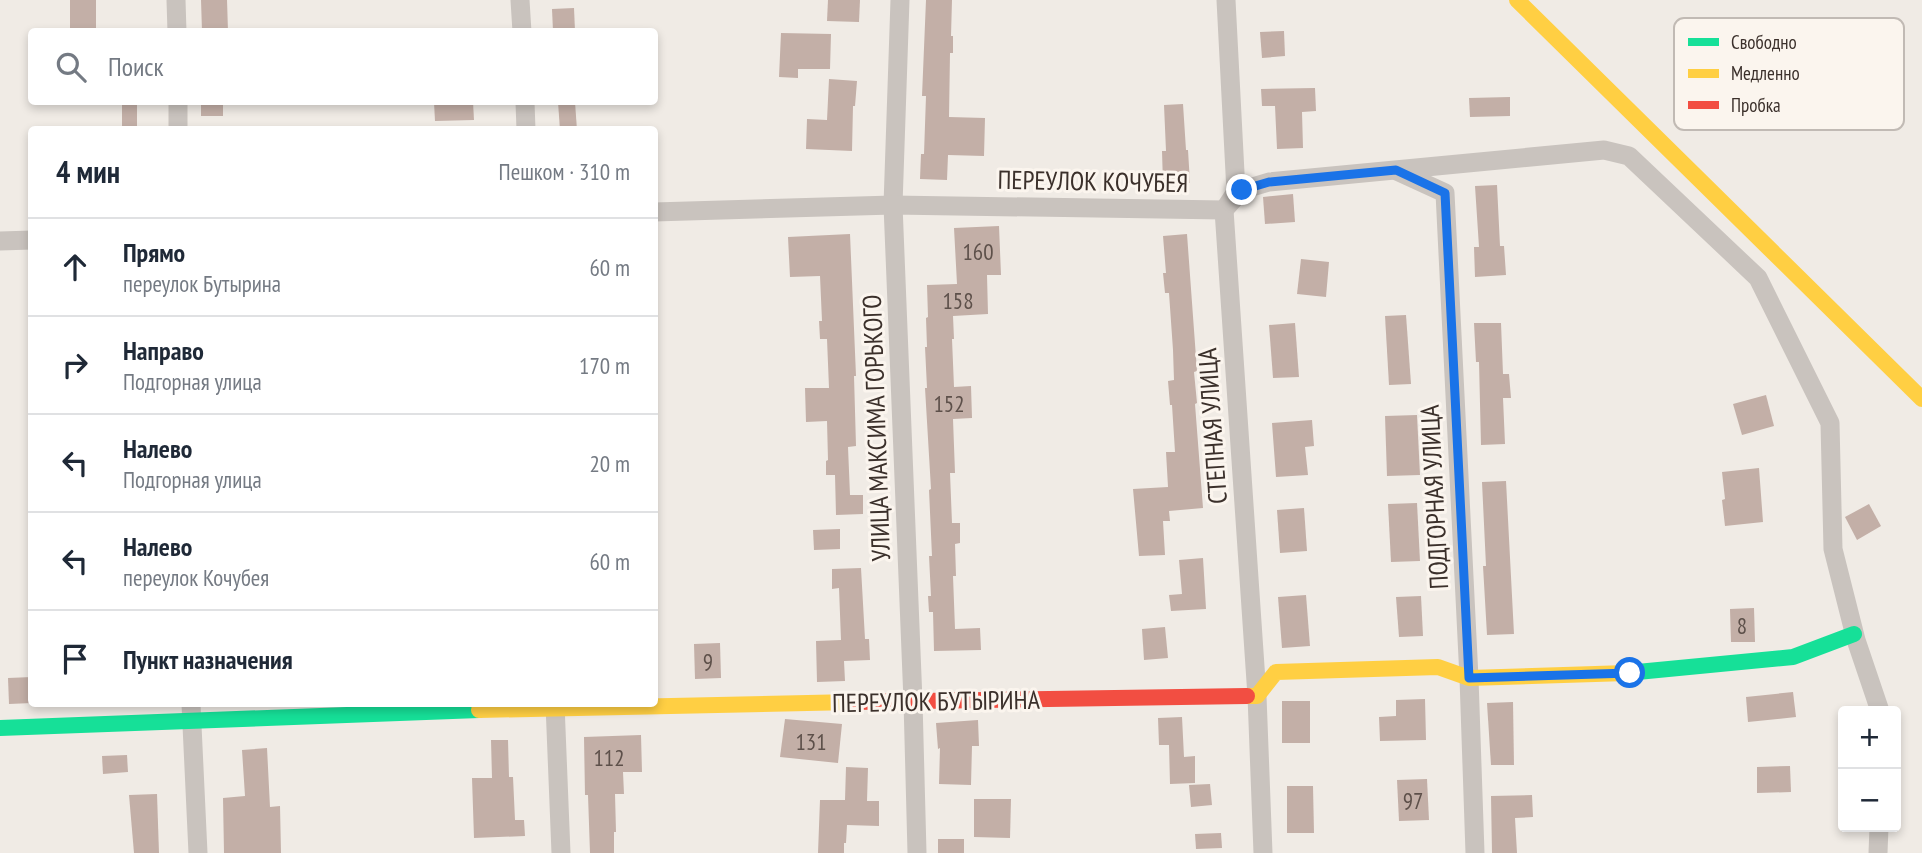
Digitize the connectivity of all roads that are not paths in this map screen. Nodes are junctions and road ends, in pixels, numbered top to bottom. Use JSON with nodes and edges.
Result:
{"nodes":[{"id":1,"x":176,"y":0,"type":"edge"},
{"id":2,"x":520,"y":0,"type":"edge"},
{"id":3,"x":900,"y":0,"type":"edge"},
{"id":4,"x":1226,"y":0,"type":"edge"},
{"id":5,"x":1517,"y":0,"type":"edge"},
{"id":6,"x":177,"y":28,"type":"edge"},
{"id":7,"x":522,"y":28,"type":"edge"},
{"id":8,"x":178,"y":105,"type":"edge"},
{"id":9,"x":525,"y":105,"type":"edge"},
{"id":10,"x":178,"y":126,"type":"edge"},
{"id":11,"x":526,"y":126,"type":"edge"},
{"id":12,"x":1396,"y":170,"type":"junction"},
{"id":13,"x":893,"y":205,"type":"junction"},
{"id":14,"x":1224,"y":209,"type":"junction"},
{"id":15,"x":658,"y":212,"type":"edge"},
{"id":16,"x":28,"y":240,"type":"edge"},
{"id":17,"x":0,"y":241,"type":"edge"},
{"id":18,"x":1922,"y":400,"type":"edge"},
{"id":19,"x":1854,"y":634,"type":"junction"},
{"id":20,"x":1469,"y":678,"type":"junction"},
{"id":21,"x":1257,"y":696,"type":"junction"},
{"id":22,"x":914,"y":701,"type":"junction"},
{"id":23,"x":658,"y":704,"type":"edge"},
{"id":24,"x":1878,"y":706,"type":"edge"},
{"id":25,"x":451,"y":707,"type":"edge"},
{"id":26,"x":555,"y":707,"type":"edge"},
{"id":27,"x":191,"y":712,"type":"edge"},
{"id":28,"x":0,"y":729,"type":"edge"},
{"id":29,"x":1879,"y":832,"type":"edge"},
{"id":30,"x":198,"y":853,"type":"edge"},
{"id":31,"x":561,"y":853,"type":"edge"},
{"id":32,"x":917,"y":853,"type":"edge"},
{"id":33,"x":1263,"y":853,"type":"edge"},
{"id":34,"x":1475,"y":853,"type":"edge"},
{"id":35,"x":1878,"y":853,"type":"edge"}],
"edges":[{"from":1,"to":6,"type":"street"},
{"from":2,"to":7,"type":"street"},
{"from":3,"to":13,"type":"street","name":"УЛИЦА МАКСИМА ГОРЬКОГО"},
{"from":4,"to":14,"type":"street","name":"СТЕПНАЯ УЛИЦА"},
{"from":5,"to":18,"type":"street"},
{"from":8,"to":10,"type":"street"},
{"from":9,"to":11,"type":"street"},
{"from":12,"to":14,"type":"street","name":"ПЕРЕУЛОК КОЧУБЕЯ"},
{"from":12,"to":19,"type":"street","name":"ПЕРЕУЛОК КОЧУБЕЯ"},
{"from":12,"to":20,"type":"street","name":"ПОДГОРНАЯ УЛИЦА"},
{"from":13,"to":14,"type":"street","name":"ПЕРЕУЛОК КОЧУБЕЯ"},
{"from":13,"to":15,"type":"street","name":"ПЕРЕУЛОК КОЧУБЕЯ"},
{"from":13,"to":22,"type":"street","name":"УЛИЦА МАКСИМА ГОРЬКОГО"},
{"from":14,"to":21,"type":"street","name":"СТЕПНАЯ УЛИЦА"},
{"from":16,"to":17,"type":"street"},
{"from":19,"to":20,"type":"street"},
{"from":19,"to":24,"type":"street"},
{"from":20,"to":21,"type":"street"},
{"from":20,"to":34,"type":"street","name":"ПОДГОРНАЯ УЛИЦА"},
{"from":21,"to":22,"type":"street","name":"ПЕРЕУЛОК БУТЫРИНА"},
{"from":21,"to":33,"type":"street","name":"СТЕПНАЯ УЛИЦА"},
{"from":22,"to":23,"type":"street","name":"ПЕРЕУЛОК БУТЫРИНА"},
{"from":22,"to":32,"type":"street","name":"УЛИЦА МАКСИМА ГОРЬКОГО"},
{"from":25,"to":27,"type":"street","name":"ПЕРЕУЛОК БУТЫРИНА"},
{"from":26,"to":31,"type":"street"},
{"from":27,"to":28,"type":"street","name":"ПЕРЕУЛОК БУТЫРИНА"},
{"from":27,"to":30,"type":"street"},
{"from":29,"to":35,"type":"street"}]}
